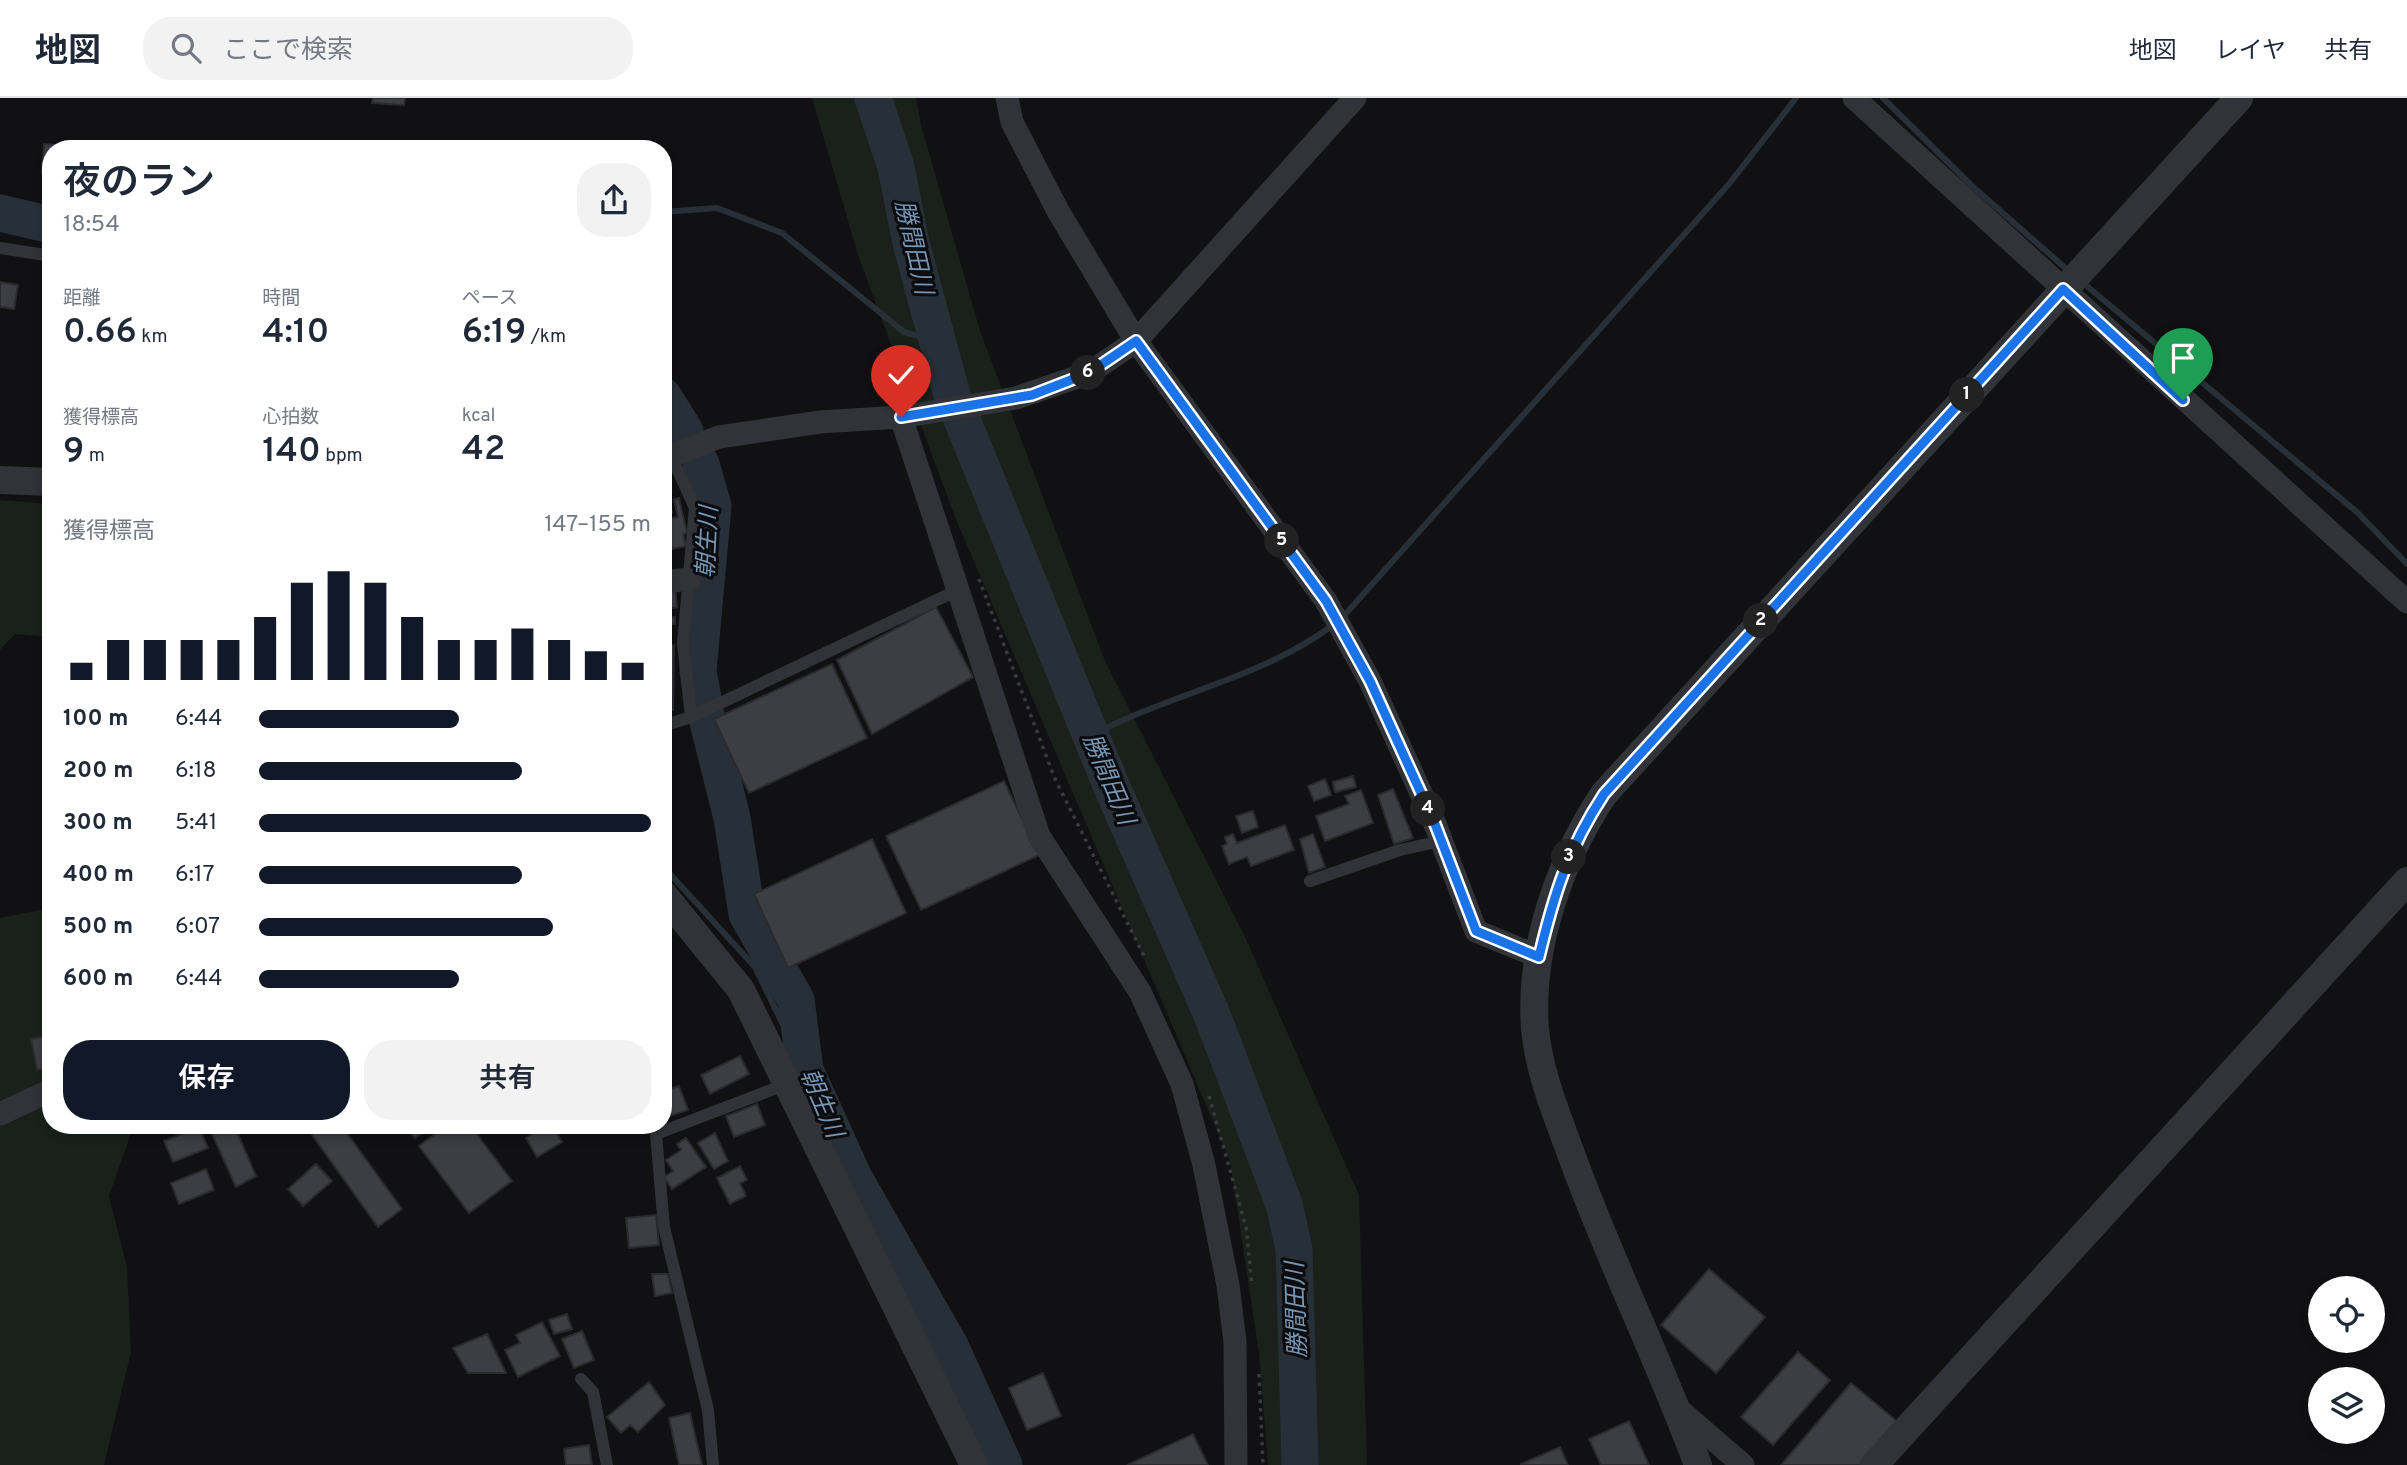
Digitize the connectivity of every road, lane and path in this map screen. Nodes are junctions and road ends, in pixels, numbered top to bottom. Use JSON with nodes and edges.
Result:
{"nodes":[{"id":1,"x":1007,"y":98,"type":"edge"},
{"id":2,"x":1355,"y":98,"type":"edge"},
{"id":3,"x":1854,"y":98,"type":"edge"},
{"id":4,"x":2239,"y":98,"type":"edge"},
{"id":5,"x":0,"y":247,"type":"edge"},
{"id":6,"x":42,"y":254,"type":"edge"},
{"id":7,"x":2072,"y":280,"type":"junction"},
{"id":8,"x":1136,"y":341,"type":"junction"},
{"id":9,"x":901,"y":417,"type":"junction"},
{"id":10,"x":672,"y":449,"type":"edge"},
{"id":11,"x":672,"y":463,"type":"edge"},
{"id":12,"x":0,"y":480,"type":"edge"},
{"id":13,"x":42,"y":482,"type":"edge"},
{"id":14,"x":690,"y":579,"type":"junction"},
{"id":15,"x":672,"y":581,"type":"edge"},
{"id":16,"x":958,"y":590,"type":"junction"},
{"id":17,"x":2407,"y":602,"type":"edge"},
{"id":18,"x":691,"y":717,"type":"junction"},
{"id":19,"x":672,"y":723,"type":"edge"},
{"id":20,"x":1441,"y":841,"type":"junction"},
{"id":21,"x":1310,"y":881,"type":"dead end"},
{"id":22,"x":2407,"y":881,"type":"edge"},
{"id":23,"x":672,"y":905,"type":"edge"},
{"id":24,"x":1539,"y":957,"type":"junction"},
{"id":25,"x":787,"y":1084,"type":"junction"},
{"id":26,"x":42,"y":1094,"type":"edge"},
{"id":27,"x":0,"y":1114,"type":"edge"},
{"id":28,"x":672,"y":1128,"type":"edge"},
{"id":29,"x":656,"y":1134,"type":"edge"},
{"id":30,"x":580,"y":1379,"type":"dead end"},
{"id":31,"x":1673,"y":1405,"type":"junction"},
{"id":32,"x":607,"y":1465,"type":"edge"},
{"id":33,"x":713,"y":1465,"type":"edge"},
{"id":34,"x":974,"y":1465,"type":"edge"},
{"id":35,"x":1236,"y":1465,"type":"edge"},
{"id":36,"x":1698,"y":1465,"type":"edge"},
{"id":37,"x":1743,"y":1465,"type":"edge"},
{"id":38,"x":1874,"y":1465,"type":"edge"}],
"edges":[{"from":1,"to":8,"type":"street"},
{"from":2,"to":8,"type":"street"},
{"from":3,"to":7,"type":"street"},
{"from":4,"to":7,"type":"street"},
{"from":5,"to":6,"type":"lane"},
{"from":7,"to":17,"type":"street"},
{"from":7,"to":24,"type":"street"},
{"from":8,"to":9,"type":"street"},
{"from":8,"to":20,"type":"street"},
{"from":9,"to":10,"type":"street"},
{"from":9,"to":16,"type":"street"},
{"from":11,"to":14,"type":"lane"},
{"from":12,"to":13,"type":"street"},
{"from":14,"to":15,"type":"street"},
{"from":14,"to":18,"type":"lane"},
{"from":16,"to":18,"type":"lane"},
{"from":16,"to":35,"type":"street"},
{"from":18,"to":19,"type":"lane"},
{"from":20,"to":21,"type":"lane"},
{"from":20,"to":24,"type":"street"},
{"from":22,"to":38,"type":"street"},
{"from":23,"to":25,"type":"street"},
{"from":24,"to":31,"type":"street"},
{"from":25,"to":28,"type":"lane"},
{"from":25,"to":34,"type":"street"},
{"from":26,"to":27,"type":"street"},
{"from":29,"to":33,"type":"lane"},
{"from":30,"to":32,"type":"lane"},
{"from":31,"to":36,"type":"street"},
{"from":31,"to":37,"type":"street"}]}
